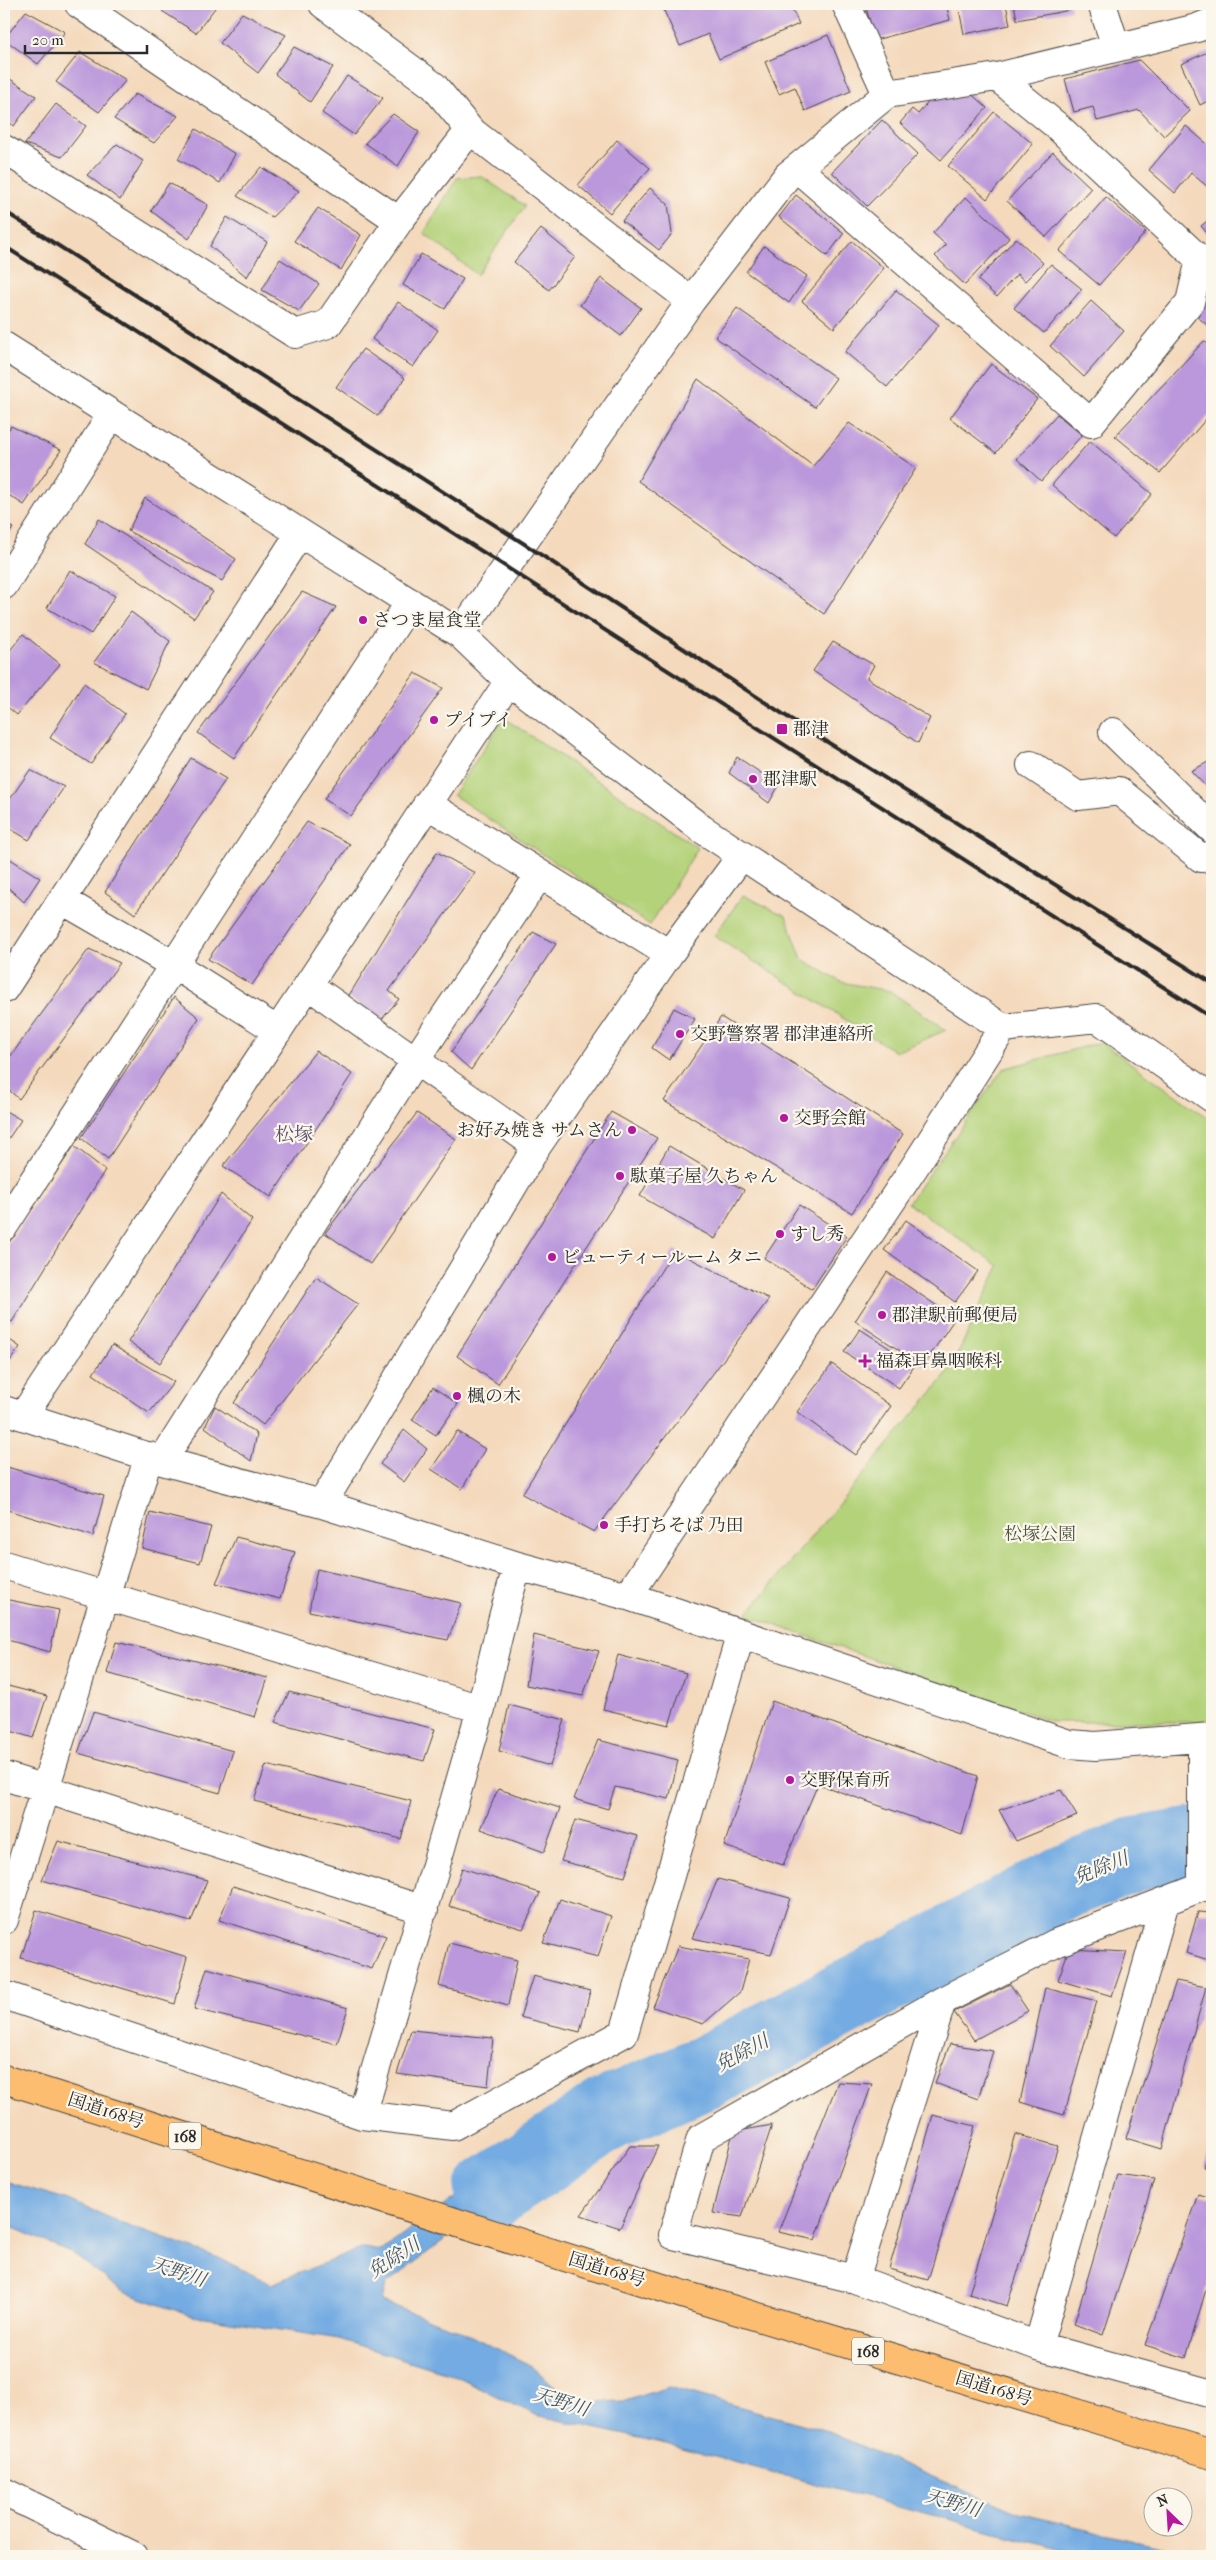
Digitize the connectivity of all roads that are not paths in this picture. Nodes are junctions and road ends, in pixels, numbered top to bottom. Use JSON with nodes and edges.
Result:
{"nodes":[{"id":1,"x":79,"y":4,"type":"edge"},
{"id":2,"x":323,"y":4,"type":"edge"},
{"id":3,"x":846,"y":4,"type":"edge"},
{"id":4,"x":1102,"y":4,"type":"edge"},
{"id":5,"x":1212,"y":22,"type":"edge"},
{"id":6,"x":1116,"y":47,"type":"junction"},
{"id":7,"x":997,"y":76,"type":"junction"},
{"id":8,"x":887,"y":94,"type":"junction"},
{"id":9,"x":470,"y":130,"type":"junction"},
{"id":10,"x":4,"y":150,"type":"edge"},
{"id":11,"x":797,"y":168,"type":"junction"},
{"id":12,"x":399,"y":221,"type":"junction"},
{"id":13,"x":691,"y":301,"type":"junction"},
{"id":14,"x":4,"y":346,"type":"edge"},
{"id":15,"x":112,"y":414,"type":"junction"},
{"id":16,"x":300,"y":532,"type":"junction"},
{"id":17,"x":4,"y":584,"type":"edge"},
{"id":18,"x":410,"y":602,"type":"junction"},
{"id":19,"x":460,"y":634,"type":"junction"},
{"id":20,"x":509,"y":681,"type":"junction"},
{"id":21,"x":1113,"y":732,"type":"dead end"},
{"id":22,"x":1031,"y":765,"type":"dead end"},
{"id":23,"x":428,"y":804,"type":"junction"},
{"id":24,"x":1212,"y":829,"type":"edge"},
{"id":25,"x":1212,"y":854,"type":"edge"},
{"id":26,"x":742,"y":855,"type":"junction"},
{"id":27,"x":540,"y":874,"type":"junction"},
{"id":28,"x":62,"y":900,"type":"junction"},
{"id":29,"x":670,"y":954,"type":"junction"},
{"id":30,"x":174,"y":965,"type":"junction"},
{"id":31,"x":7,"y":977,"type":"edge"},
{"id":32,"x":308,"y":985,"type":"junction"},
{"id":33,"x":1003,"y":1028,"type":"junction"},
{"id":34,"x":278,"y":1030,"type":"junction"},
{"id":35,"x":415,"y":1061,"type":"junction"},
{"id":36,"x":1212,"y":1098,"type":"edge"},
{"id":37,"x":537,"y":1146,"type":"junction"},
{"id":38,"x":4,"y":1226,"type":"edge"},
{"id":39,"x":14,"y":1413,"type":"edge"},
{"id":40,"x":155,"y":1458,"type":"junction"},
{"id":41,"x":322,"y":1504,"type":"junction"},
{"id":42,"x":4,"y":1565,"type":"edge"},
{"id":43,"x":518,"y":1566,"type":"junction"},
{"id":44,"x":106,"y":1595,"type":"junction"},
{"id":45,"x":628,"y":1596,"type":"junction"},
{"id":46,"x":741,"y":1633,"type":"junction"},
{"id":47,"x":480,"y":1709,"type":"junction"},
{"id":48,"x":1207,"y":1737,"type":"edge"},
{"id":49,"x":4,"y":1776,"type":"edge"},
{"id":50,"x":45,"y":1789,"type":"junction"},
{"id":51,"x":1207,"y":1887,"type":"edge"},
{"id":52,"x":1165,"y":1902,"type":"junction"},
{"id":53,"x":424,"y":1910,"type":"junction"},
{"id":54,"x":4,"y":1920,"type":"edge"},
{"id":55,"x":4,"y":1995,"type":"edge"},
{"id":56,"x":942,"y":2001,"type":"junction"},
{"id":57,"x":4,"y":2079,"type":"edge"},
{"id":58,"x":362,"y":2115,"type":"junction"},
{"id":59,"x":855,"y":2279,"type":"junction"},
{"id":60,"x":1038,"y":2346,"type":"junction"},
{"id":61,"x":1212,"y":2394,"type":"edge"},
{"id":62,"x":1212,"y":2454,"type":"edge"},
{"id":63,"x":4,"y":2492,"type":"edge"},
{"id":64,"x":134,"y":2556,"type":"edge"}],
"edges":[{"from":1,"to":12,"type":"street"},
{"from":2,"to":9,"type":"street"},
{"from":3,"to":8,"type":"street"},
{"from":4,"to":6,"type":"street"},
{"from":5,"to":6,"type":"street"},
{"from":6,"to":7,"type":"street"},
{"from":7,"to":8,"type":"street"},
{"from":7,"to":11,"type":"street"},
{"from":8,"to":11,"type":"street"},
{"from":9,"to":12,"type":"street"},
{"from":9,"to":13,"type":"street"},
{"from":10,"to":12,"type":"street"},
{"from":11,"to":13,"type":"street"},
{"from":13,"to":19,"type":"street"},
{"from":14,"to":15,"type":"street"},
{"from":15,"to":16,"type":"street"},
{"from":15,"to":17,"type":"street"},
{"from":16,"to":18,"type":"street"},
{"from":16,"to":28,"type":"street"},
{"from":18,"to":19,"type":"street"},
{"from":18,"to":30,"type":"street"},
{"from":19,"to":20,"type":"street"},
{"from":20,"to":23,"type":"street"},
{"from":20,"to":26,"type":"street"},
{"from":21,"to":24,"type":"street"},
{"from":22,"to":25,"type":"street"},
{"from":23,"to":27,"type":"street"},
{"from":23,"to":32,"type":"street"},
{"from":26,"to":29,"type":"street"},
{"from":26,"to":33,"type":"street"},
{"from":27,"to":29,"type":"street"},
{"from":27,"to":35,"type":"street"},
{"from":28,"to":30,"type":"street"},
{"from":28,"to":31,"type":"street"},
{"from":29,"to":37,"type":"street"},
{"from":30,"to":34,"type":"street"},
{"from":30,"to":38,"type":"street"},
{"from":32,"to":34,"type":"street"},
{"from":32,"to":35,"type":"street"},
{"from":33,"to":36,"type":"street"},
{"from":33,"to":45,"type":"street"},
{"from":34,"to":39,"type":"street"},
{"from":35,"to":37,"type":"street"},
{"from":35,"to":40,"type":"street"},
{"from":37,"to":41,"type":"street"},
{"from":39,"to":40,"type":"street"},
{"from":40,"to":41,"type":"street"},
{"from":40,"to":44,"type":"street"},
{"from":41,"to":43,"type":"street"},
{"from":42,"to":44,"type":"street"},
{"from":43,"to":45,"type":"street"},
{"from":43,"to":47,"type":"street"},
{"from":44,"to":47,"type":"street"},
{"from":44,"to":50,"type":"street"},
{"from":45,"to":46,"type":"street"},
{"from":46,"to":48,"type":"street"},
{"from":46,"to":58,"type":"street"},
{"from":47,"to":53,"type":"street"},
{"from":48,"to":51,"type":"street"},
{"from":49,"to":50,"type":"street"},
{"from":50,"to":53,"type":"street"},
{"from":50,"to":54,"type":"street"},
{"from":51,"to":52,"type":"street"},
{"from":52,"to":56,"type":"street"},
{"from":52,"to":60,"type":"street"},
{"from":53,"to":58,"type":"street"},
{"from":55,"to":58,"type":"street"},
{"from":56,"to":59,"type":"street"},
{"from":56,"to":59,"type":"street"},
{"from":57,"to":62,"type":"highway","name":"国道168号","number":"168"},
{"from":59,"to":60,"type":"street"},
{"from":60,"to":61,"type":"street"},
{"from":63,"to":64,"type":"street"}]}
